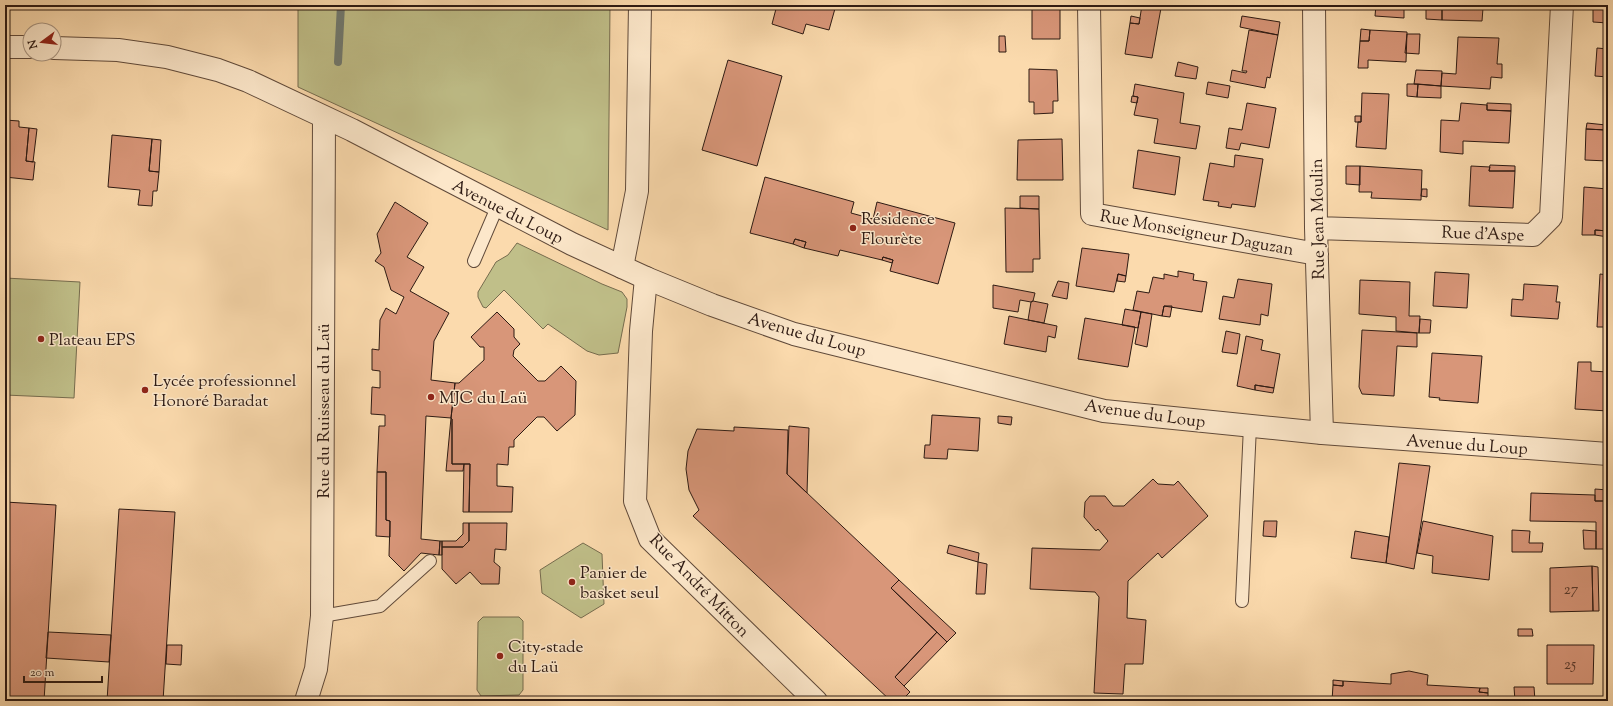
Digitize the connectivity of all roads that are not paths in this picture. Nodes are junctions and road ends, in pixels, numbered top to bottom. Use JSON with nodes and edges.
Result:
{"nodes":[{"id":1,"x":640,"y":5,"type":"edge"},
{"id":2,"x":1089,"y":5,"type":"edge"},
{"id":3,"x":1314,"y":5,"type":"edge"},
{"id":4,"x":1562,"y":5,"type":"edge"},
{"id":5,"x":5,"y":47,"type":"edge"},
{"id":6,"x":22,"y":47,"type":"edge"},
{"id":7,"x":62,"y":48,"type":"edge"},
{"id":8,"x":324,"y":118,"type":"junction"},
{"id":9,"x":498,"y":205,"type":"junction"},
{"id":10,"x":1316,"y":228,"type":"junction"},
{"id":11,"x":1317,"y":254,"type":"junction"},
{"id":12,"x":474,"y":261,"type":"dead end"},
{"id":13,"x":622,"y":267,"type":"junction"},
{"id":14,"x":646,"y":278,"type":"junction"},
{"id":15,"x":1250,"y":426,"type":"junction"},
{"id":16,"x":1322,"y":433,"type":"junction"},
{"id":17,"x":1608,"y":454,"type":"edge"},
{"id":18,"x":430,"y":561,"type":"dead end"},
{"id":19,"x":1242,"y":601,"type":"dead end"},
{"id":20,"x":322,"y":616,"type":"junction"},
{"id":21,"x":306,"y":701,"type":"edge"},
{"id":22,"x":816,"y":701,"type":"edge"}],
"edges":[{"from":1,"to":13,"type":"street"},
{"from":2,"to":11,"type":"street","name":"Rue Monseigneur Daguzan"},
{"from":3,"to":10,"type":"street","name":"Rue Jean Moulin"},
{"from":4,"to":10,"type":"street","name":"Rue d'Aspe"},
{"from":5,"to":6,"type":"street"},
{"from":7,"to":8,"type":"street","name":"Avenue du Loup"},
{"from":8,"to":9,"type":"street","name":"Avenue du Loup"},
{"from":8,"to":20,"type":"street","name":"Rue du Ruisseau du Laü"},
{"from":9,"to":12,"type":"lane"},
{"from":9,"to":13,"type":"street","name":"Avenue du Loup"},
{"from":10,"to":11,"type":"street","name":"Rue Jean Moulin"},
{"from":11,"to":16,"type":"street","name":"Rue Jean Moulin"},
{"from":13,"to":14,"type":"street","name":"Avenue du Loup"},
{"from":14,"to":15,"type":"street","name":"Avenue du Loup"},
{"from":14,"to":22,"type":"street","name":"Rue André Mitton"},
{"from":15,"to":16,"type":"street","name":"Avenue du Loup"},
{"from":15,"to":19,"type":"lane"},
{"from":16,"to":17,"type":"street","name":"Avenue du Loup"},
{"from":18,"to":20,"type":"lane"},
{"from":20,"to":21,"type":"street","name":"Rue du Ruisseau du Laü"}]}
